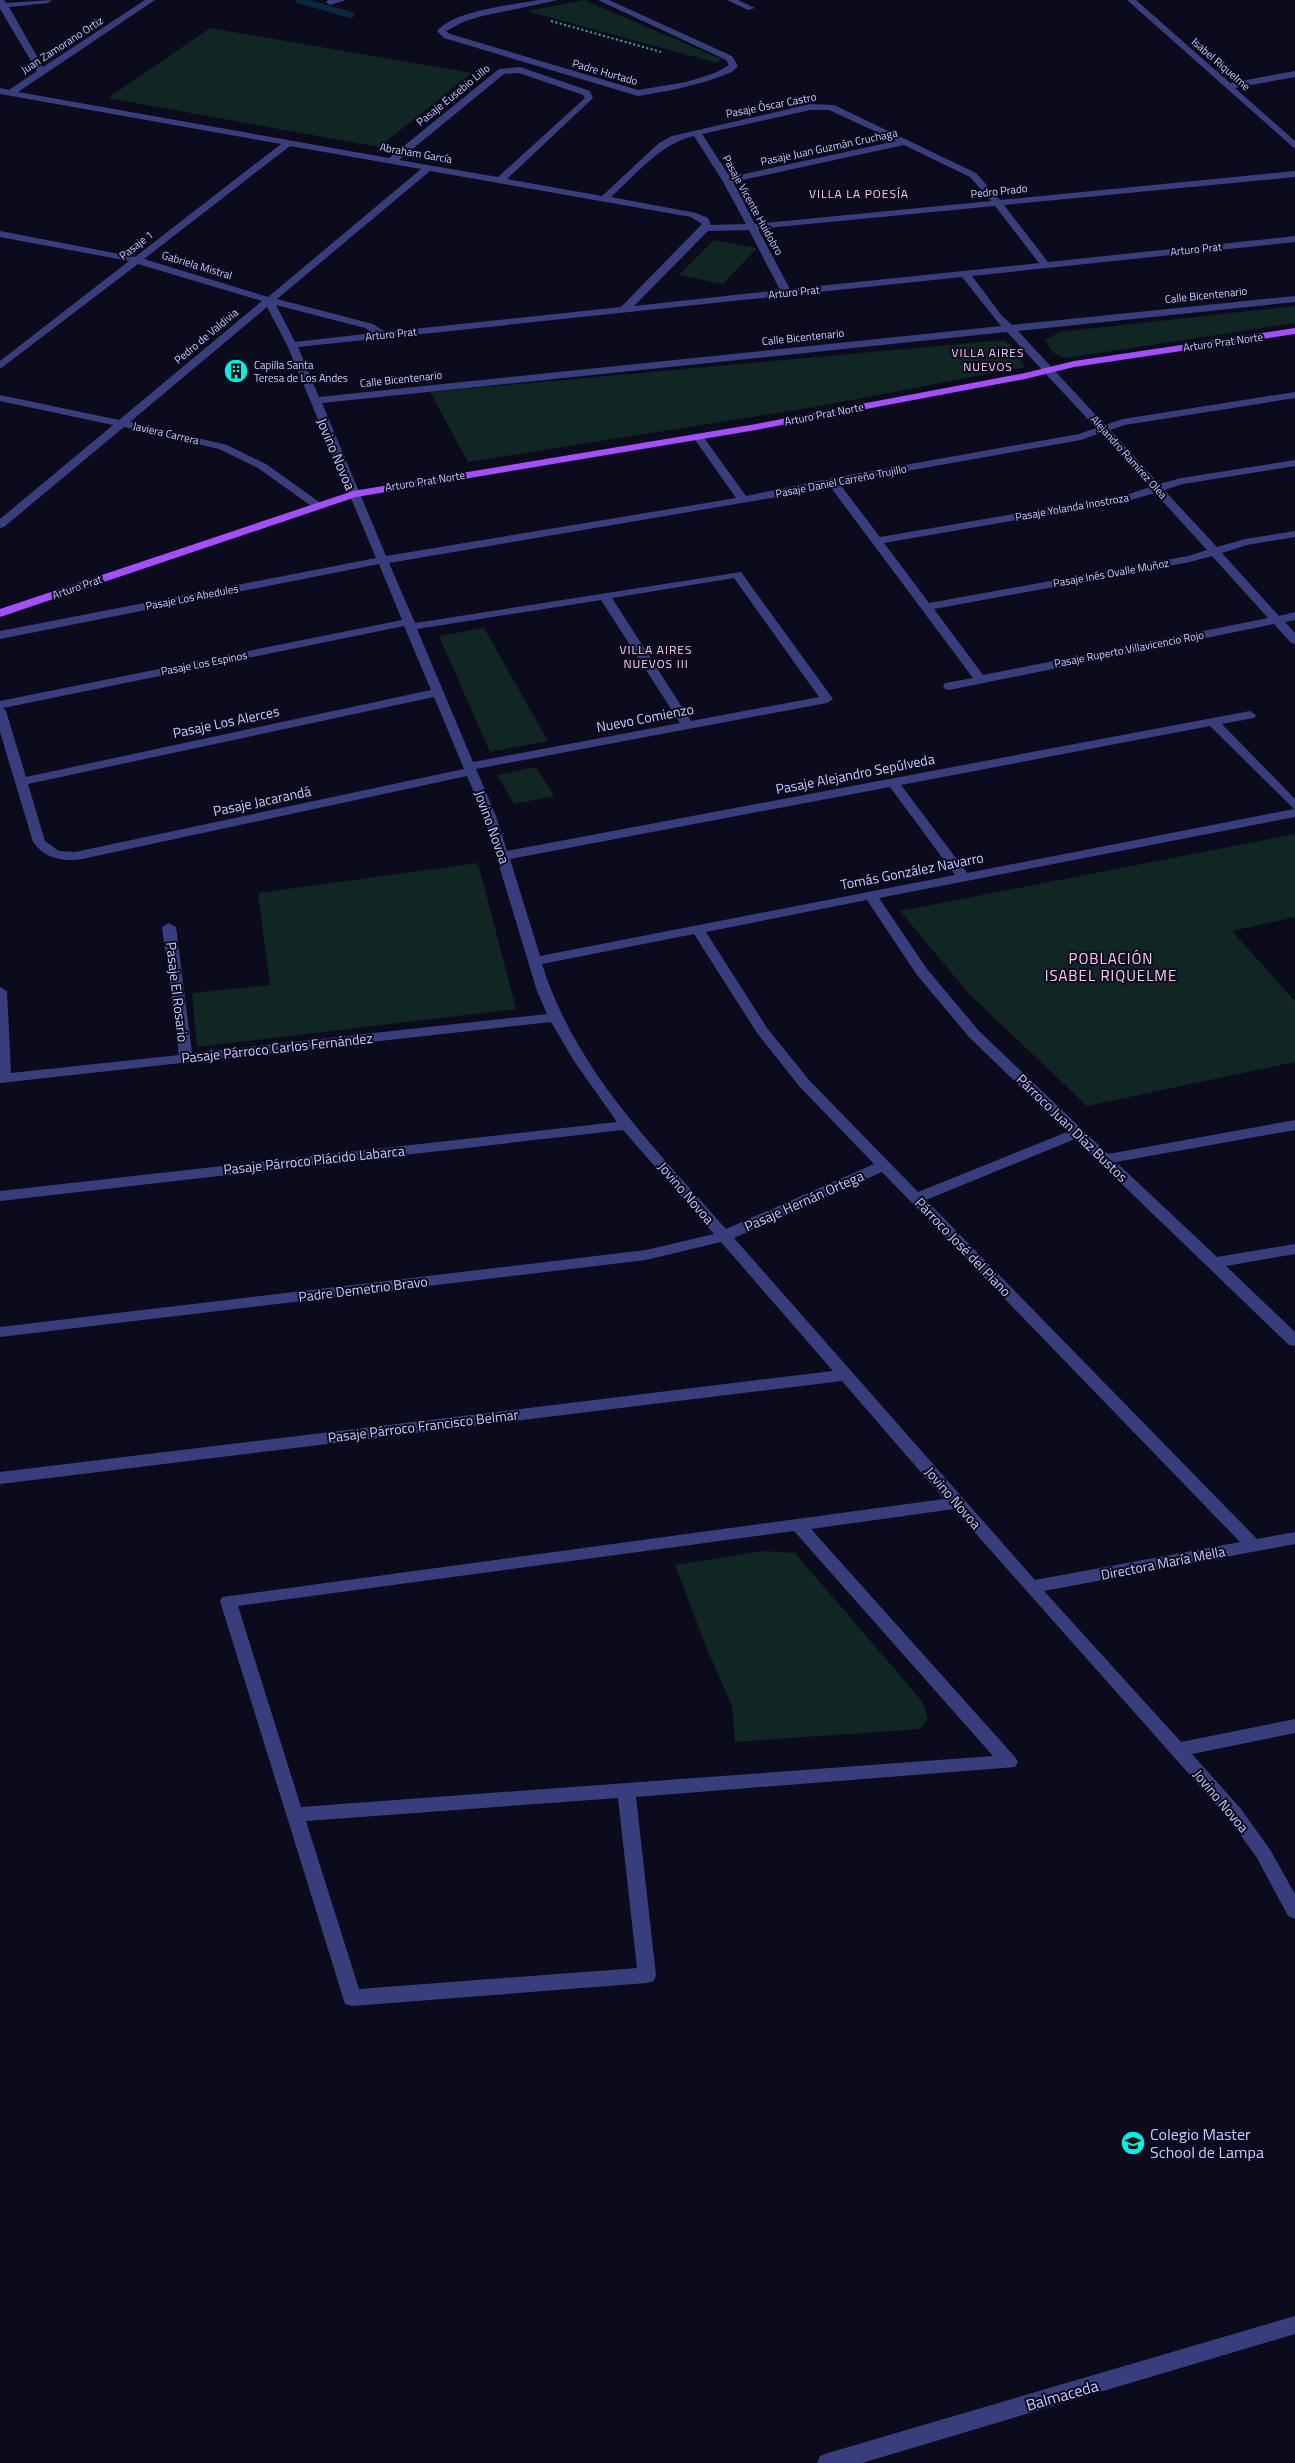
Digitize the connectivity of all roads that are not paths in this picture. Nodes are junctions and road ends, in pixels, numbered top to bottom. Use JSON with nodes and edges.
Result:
{"nodes":[{"id":1,"x":48,"y":0,"type":"edge"},
{"id":2,"x":151,"y":0,"type":"edge"},
{"id":3,"x":342,"y":0,"type":"edge"},
{"id":4,"x":554,"y":0,"type":"edge"},
{"id":5,"x":602,"y":0,"type":"edge"},
{"id":6,"x":731,"y":0,"type":"edge"},
{"id":7,"x":1131,"y":0,"type":"edge"},
{"id":8,"x":330,"y":2,"type":"dead end"},
{"id":9,"x":1,"y":4,"type":"edge"},
{"id":10,"x":751,"y":8,"type":"dead end"},
{"id":11,"x":42,"y":72,"type":"junction"},
{"id":12,"x":1295,"y":74,"type":"edge"},
{"id":13,"x":1229,"y":86,"type":"junction"},
{"id":14,"x":5,"y":92,"type":"edge"},
{"id":15,"x":696,"y":132,"type":"junction"},
{"id":16,"x":906,"y":142,"type":"junction"},
{"id":17,"x":288,"y":143,"type":"junction"},
{"id":18,"x":1295,"y":146,"type":"edge"},
{"id":19,"x":391,"y":161,"type":"junction"},
{"id":20,"x":428,"y":168,"type":"junction"},
{"id":21,"x":1295,"y":174,"type":"edge"},
{"id":22,"x":500,"y":180,"type":"junction"},
{"id":23,"x":727,"y":180,"type":"junction"},
{"id":24,"x":604,"y":199,"type":"junction"},
{"id":25,"x":998,"y":204,"type":"junction"},
{"id":26,"x":752,"y":227,"type":"junction"},
{"id":27,"x":705,"y":228,"type":"junction"},
{"id":28,"x":0,"y":234,"type":"edge"},
{"id":29,"x":1295,"y":239,"type":"edge"},
{"id":30,"x":136,"y":260,"type":"junction"},
{"id":31,"x":1045,"y":265,"type":"junction"},
{"id":32,"x":965,"y":274,"type":"junction"},
{"id":33,"x":786,"y":292,"type":"junction"},
{"id":34,"x":1295,"y":298,"type":"edge"},
{"id":35,"x":268,"y":300,"type":"junction"},
{"id":36,"x":624,"y":310,"type":"junction"},
{"id":37,"x":1010,"y":328,"type":"junction"},
{"id":38,"x":1295,"y":331,"type":"edge"},
{"id":39,"x":383,"y":335,"type":"junction"},
{"id":40,"x":292,"y":345,"type":"junction"},
{"id":41,"x":0,"y":366,"type":"edge"},
{"id":42,"x":1050,"y":370,"type":"junction"},
{"id":43,"x":1295,"y":395,"type":"edge"},
{"id":44,"x":0,"y":398,"type":"edge"},
{"id":45,"x":314,"y":401,"type":"junction"},
{"id":46,"x":121,"y":424,"type":"junction"},
{"id":47,"x":1104,"y":429,"type":"junction"},
{"id":48,"x":698,"y":437,"type":"junction"},
{"id":49,"x":1295,"y":463,"type":"edge"},
{"id":50,"x":832,"y":481,"type":"junction"},
{"id":51,"x":1158,"y":488,"type":"junction"},
{"id":52,"x":353,"y":494,"type":"junction"},
{"id":53,"x":744,"y":499,"type":"junction"},
{"id":54,"x":318,"y":506,"type":"junction"},
{"id":55,"x":0,"y":525,"type":"edge"},
{"id":56,"x":1295,"y":534,"type":"edge"},
{"id":57,"x":877,"y":542,"type":"junction"},
{"id":58,"x":1215,"y":552,"type":"junction"},
{"id":59,"x":384,"y":560,"type":"junction"},
{"id":60,"x":604,"y":596,"type":"junction"},
{"id":61,"x":926,"y":607,"type":"junction"},
{"id":62,"x":0,"y":613,"type":"edge"},
{"id":63,"x":1295,"y":616,"type":"edge"},
{"id":64,"x":1277,"y":620,"type":"junction"},
{"id":65,"x":410,"y":624,"type":"junction"},
{"id":66,"x":0,"y":635,"type":"edge"},
{"id":67,"x":1295,"y":640,"type":"edge"},
{"id":68,"x":980,"y":679,"type":"junction"},
{"id":69,"x":949,"y":686,"type":"dead end"},
{"id":70,"x":438,"y":692,"type":"junction"},
{"id":71,"x":0,"y":704,"type":"edge"},
{"id":72,"x":0,"y":711,"type":"edge"},
{"id":73,"x":1250,"y":715,"type":"dead end"},
{"id":74,"x":1213,"y":722,"type":"junction"},
{"id":75,"x":687,"y":725,"type":"junction"},
{"id":76,"x":471,"y":769,"type":"junction"},
{"id":77,"x":21,"y":782,"type":"junction"},
{"id":78,"x":893,"y":782,"type":"junction"},
{"id":79,"x":1295,"y":806,"type":"edge"},
{"id":80,"x":1295,"y":813,"type":"edge"},
{"id":81,"x":503,"y":856,"type":"junction"},
{"id":82,"x":964,"y":878,"type":"junction"},
{"id":83,"x":871,"y":896,"type":"junction"},
{"id":84,"x":169,"y":926,"type":"dead end"},
{"id":85,"x":697,"y":929,"type":"junction"},
{"id":86,"x":535,"y":961,"type":"junction"},
{"id":87,"x":0,"y":990,"type":"edge"},
{"id":88,"x":555,"y":1017,"type":"junction"},
{"id":89,"x":186,"y":1058,"type":"junction"},
{"id":90,"x":2,"y":1079,"type":"edge"},
{"id":91,"x":1295,"y":1125,"type":"edge"},
{"id":92,"x":628,"y":1126,"type":"junction"},
{"id":93,"x":1077,"y":1132,"type":"junction"},
{"id":94,"x":1105,"y":1159,"type":"junction"},
{"id":95,"x":884,"y":1165,"type":"junction"},
{"id":96,"x":0,"y":1196,"type":"edge"},
{"id":97,"x":916,"y":1198,"type":"junction"},
{"id":98,"x":724,"y":1236,"type":"junction"},
{"id":99,"x":1295,"y":1249,"type":"edge"},
{"id":100,"x":1214,"y":1263,"type":"junction"},
{"id":101,"x":0,"y":1332,"type":"edge"},
{"id":102,"x":1295,"y":1341,"type":"edge"},
{"id":103,"x":845,"y":1375,"type":"junction"},
{"id":104,"x":0,"y":1478,"type":"edge"},
{"id":105,"x":957,"y":1503,"type":"junction"},
{"id":106,"x":798,"y":1525,"type":"junction"},
{"id":107,"x":1295,"y":1538,"type":"edge"},
{"id":108,"x":1254,"y":1546,"type":"junction"},
{"id":109,"x":1031,"y":1587,"type":"junction"},
{"id":110,"x":1295,"y":1726,"type":"edge"},
{"id":111,"x":1177,"y":1750,"type":"junction"},
{"id":112,"x":626,"y":1790,"type":"junction"},
{"id":113,"x":295,"y":1815,"type":"junction"},
{"id":114,"x":1295,"y":1910,"type":"edge"},
{"id":115,"x":1295,"y":2325,"type":"edge"},
{"id":116,"x":828,"y":2463,"type":"edge"}],
"edges":[{"from":1,"to":9,"type":"street"},
{"from":2,"to":11,"type":"street","name":"Juan Zamorano Ortiz"},
{"from":3,"to":8,"type":"street"},
{"from":4,"to":5,"type":"street","name":"Padre Hurtado"},
{"from":6,"to":10,"type":"street"},
{"from":7,"to":13,"type":"street","name":"Isabel Riquelme"},
{"from":9,"to":11,"type":"street"},
{"from":11,"to":14,"type":"street","name":"Juan Zamorano Ortiz"},
{"from":12,"to":13,"type":"street"},
{"from":13,"to":18,"type":"street","name":"Isabel Riquelme"},
{"from":14,"to":17,"type":"street","name":"Abraham García"},
{"from":15,"to":16,"type":"street","name":"Pasaje Óscar Castro"},
{"from":15,"to":23,"type":"street","name":"Pasaje Vicente Huidobro"},
{"from":15,"to":24,"type":"street","name":"Pasaje Óscar Castro"},
{"from":16,"to":23,"type":"street","name":"Pasaje Juan Guzmán Cruchaga"},
{"from":16,"to":25,"type":"street","name":"Pasaje Óscar Castro"},
{"from":17,"to":19,"type":"street","name":"Abraham García"},
{"from":17,"to":30,"type":"street","name":"Pasaje 1"},
{"from":19,"to":20,"type":"street","name":"Abraham García"},
{"from":19,"to":22,"type":"street","name":"Pasaje Eusebio Lillo"},
{"from":20,"to":22,"type":"street","name":"Abraham García"},
{"from":20,"to":35,"type":"street","name":"Pedro de Valdivia"},
{"from":21,"to":25,"type":"street","name":"Pedro Prado"},
{"from":22,"to":24,"type":"street","name":"Abraham García"},
{"from":23,"to":26,"type":"street","name":"Pasaje Vicente Huidobro"},
{"from":24,"to":27,"type":"street","name":"Abraham García"},
{"from":25,"to":26,"type":"street","name":"Pedro Prado"},
{"from":25,"to":31,"type":"street","name":"Pasaje Óscar Castro"},
{"from":26,"to":27,"type":"street","name":"Pedro Prado"},
{"from":26,"to":33,"type":"street","name":"Pasaje Vicente Huidobro"},
{"from":27,"to":36,"type":"street"},
{"from":28,"to":30,"type":"street","name":"Gabriela Mistral"},
{"from":29,"to":31,"type":"street","name":"Arturo Prat"},
{"from":30,"to":35,"type":"street","name":"Gabriela Mistral"},
{"from":30,"to":41,"type":"street","name":"Pasaje 1"},
{"from":31,"to":32,"type":"street","name":"Arturo Prat"},
{"from":32,"to":33,"type":"street","name":"Arturo Prat"},
{"from":32,"to":37,"type":"street","name":"Alejandro Ramírez Olea"},
{"from":33,"to":36,"type":"street","name":"Arturo Prat"},
{"from":34,"to":37,"type":"street","name":"Calle Bicentenario"},
{"from":35,"to":39,"type":"street","name":"Gabriela Mistral"},
{"from":35,"to":40,"type":"street"},
{"from":35,"to":46,"type":"street","name":"Pedro de Valdivia"},
{"from":36,"to":39,"type":"street","name":"Arturo Prat"},
{"from":37,"to":42,"type":"street","name":"Alejandro Ramírez Olea"},
{"from":37,"to":45,"type":"street","name":"Calle Bicentenario"},
{"from":38,"to":42,"type":"main road","name":"Arturo Prat Norte"},
{"from":39,"to":40,"type":"street","name":"Arturo Prat"},
{"from":40,"to":45,"type":"street","name":"Jovino Novoa"},
{"from":42,"to":47,"type":"street","name":"Alejandro Ramírez Olea"},
{"from":42,"to":48,"type":"main road","name":"Arturo Prat Norte"},
{"from":43,"to":47,"type":"street","name":"Pasaje Daniel Carreño Trujillo"},
{"from":44,"to":46,"type":"street","name":"Javiera Carrera"},
{"from":45,"to":52,"type":"street","name":"Jovino Novoa"},
{"from":46,"to":54,"type":"street","name":"Javiera Carrera"},
{"from":46,"to":55,"type":"street","name":"Pedro de Valdivia"},
{"from":47,"to":50,"type":"street","name":"Pasaje Daniel Carreño Trujillo"},
{"from":47,"to":51,"type":"street","name":"Alejandro Ramírez Olea"},
{"from":48,"to":52,"type":"main road","name":"Arturo Prat Norte"},
{"from":48,"to":53,"type":"street"},
{"from":49,"to":51,"type":"street","name":"Pasaje Yolanda Inostroza"},
{"from":50,"to":53,"type":"street","name":"Pasaje Daniel Carreño Trujillo"},
{"from":50,"to":57,"type":"street"},
{"from":51,"to":57,"type":"street","name":"Pasaje Yolanda Inostroza"},
{"from":51,"to":58,"type":"street","name":"Alejandro Ramírez Olea"},
{"from":52,"to":54,"type":"main road","name":"Arturo Prat"},
{"from":52,"to":59,"type":"street","name":"Jovino Novoa"},
{"from":53,"to":59,"type":"street","name":"Pasaje Daniel Carreño Trujillo"},
{"from":54,"to":62,"type":"main road","name":"Arturo Prat"},
{"from":56,"to":58,"type":"street","name":"Pasaje Inés Ovalle Muñoz"},
{"from":57,"to":61,"type":"street"},
{"from":58,"to":61,"type":"street","name":"Pasaje Inés Ovalle Muñoz"},
{"from":58,"to":64,"type":"street","name":"Alejandro Ramírez Olea"},
{"from":59,"to":65,"type":"street","name":"Jovino Novoa"},
{"from":59,"to":66,"type":"street","name":"Pasaje Los Abedules"},
{"from":60,"to":65,"type":"street"},
{"from":60,"to":75,"type":"street"},
{"from":60,"to":75,"type":"street","name":"Nuevo Comienzo"},
{"from":61,"to":68,"type":"street"},
{"from":63,"to":64,"type":"street","name":"Pasaje Ruperto Villavicencio Rojo"},
{"from":64,"to":67,"type":"street","name":"Alejandro Ramírez Olea"},
{"from":64,"to":68,"type":"street","name":"Pasaje Ruperto Villavicencio Rojo"},
{"from":65,"to":70,"type":"street","name":"Jovino Novoa"},
{"from":65,"to":71,"type":"street","name":"Pasaje Los Espinos"},
{"from":68,"to":69,"type":"street","name":"Pasaje Ruperto Villavicencio Rojo"},
{"from":70,"to":76,"type":"street","name":"Jovino Novoa"},
{"from":70,"to":77,"type":"street","name":"Pasaje Los Alerces"},
{"from":72,"to":77,"type":"street"},
{"from":73,"to":74,"type":"street","name":"Pasaje Alejandro Sepúlveda"},
{"from":74,"to":78,"type":"street","name":"Pasaje Alejandro Sepúlveda"},
{"from":74,"to":79,"type":"street"},
{"from":75,"to":76,"type":"street","name":"Nuevo Comienzo"},
{"from":76,"to":77,"type":"street","name":"Pasaje Jacarandá"},
{"from":76,"to":81,"type":"street","name":"Jovino Novoa"},
{"from":78,"to":81,"type":"street","name":"Pasaje Alejandro Sepúlveda"},
{"from":78,"to":82,"type":"street"},
{"from":80,"to":82,"type":"street","name":"Tomás González Navarro"},
{"from":81,"to":86,"type":"street","name":"Jovino Novoa"},
{"from":82,"to":83,"type":"street","name":"Tomás González Navarro"},
{"from":83,"to":85,"type":"street","name":"Tomás González Navarro"},
{"from":83,"to":93,"type":"street","name":"Párroco Juan Díaz Bustos"},
{"from":84,"to":89,"type":"street","name":"Pasaje El Rosario"},
{"from":85,"to":86,"type":"street","name":"Tomás González Navarro"},
{"from":85,"to":95,"type":"street","name":"Párroco José del Piano"},
{"from":86,"to":88,"type":"street","name":"Jovino Novoa"},
{"from":87,"to":90,"type":"street"},
{"from":88,"to":89,"type":"street","name":"Pasaje Párroco Carlos Fernández"},
{"from":88,"to":92,"type":"street","name":"Jovino Novoa"},
{"from":89,"to":90,"type":"street","name":"Pasaje Párroco Carlos Fernández"},
{"from":91,"to":94,"type":"street"},
{"from":92,"to":96,"type":"street","name":"Pasaje Párroco Plácido Labarca"},
{"from":92,"to":98,"type":"street","name":"Jovino Novoa"},
{"from":93,"to":94,"type":"street","name":"Párroco Juan Díaz Bustos"},
{"from":93,"to":97,"type":"street"},
{"from":94,"to":100,"type":"street","name":"Párroco Juan Díaz Bustos"},
{"from":95,"to":97,"type":"street","name":"Párroco José del Piano"},
{"from":95,"to":98,"type":"street","name":"Pasaje Hernán Ortega"},
{"from":97,"to":108,"type":"street","name":"Párroco José del Piano"},
{"from":98,"to":101,"type":"street","name":"Padre Demetrio Bravo"},
{"from":98,"to":103,"type":"street","name":"Jovino Novoa"},
{"from":99,"to":100,"type":"street"},
{"from":100,"to":102,"type":"street","name":"Párroco Juan Díaz Bustos"},
{"from":103,"to":104,"type":"street","name":"Pasaje Párroco Francisco Belmar"},
{"from":103,"to":105,"type":"street","name":"Jovino Novoa"},
{"from":105,"to":106,"type":"street"},
{"from":105,"to":109,"type":"street","name":"Jovino Novoa"},
{"from":106,"to":112,"type":"street"},
{"from":106,"to":113,"type":"street"},
{"from":107,"to":108,"type":"street","name":"Directora María Mella"},
{"from":108,"to":109,"type":"street","name":"Directora María Mella"},
{"from":109,"to":111,"type":"street","name":"Jovino Novoa"},
{"from":110,"to":111,"type":"street"},
{"from":111,"to":114,"type":"street","name":"Jovino Novoa"},
{"from":112,"to":113,"type":"street"},
{"from":112,"to":113,"type":"street"},
{"from":115,"to":116,"type":"street","name":"Balmaceda"}]}
